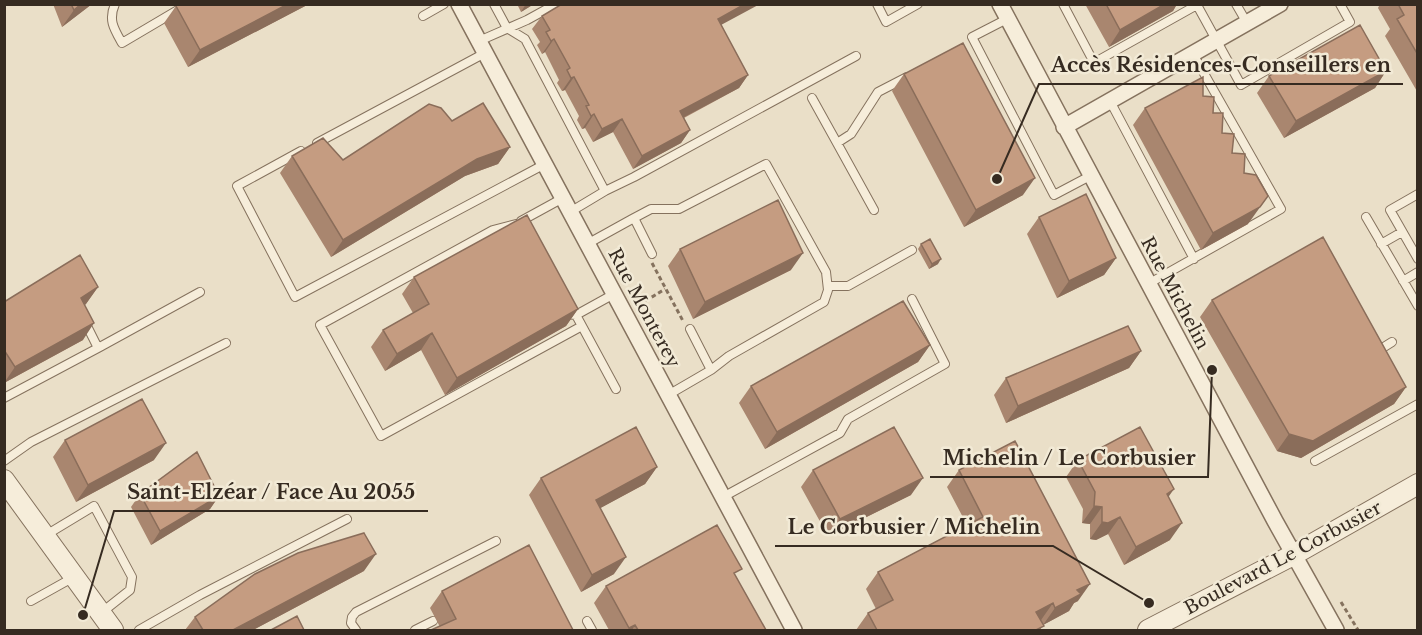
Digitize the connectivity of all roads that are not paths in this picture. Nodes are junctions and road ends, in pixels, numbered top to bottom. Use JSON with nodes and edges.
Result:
{"nodes":[{"id":1,"x":115,"y":4,"type":"edge"},
{"id":2,"x":188,"y":4,"type":"edge"},
{"id":3,"x":444,"y":4,"type":"edge"},
{"id":4,"x":459,"y":4,"type":"edge"},
{"id":5,"x":494,"y":4,"type":"edge"},
{"id":6,"x":556,"y":4,"type":"edge"},
{"id":7,"x":877,"y":4,"type":"edge"},
{"id":8,"x":918,"y":4,"type":"edge"},
{"id":9,"x":1000,"y":4,"type":"edge"},
{"id":10,"x":1063,"y":4,"type":"edge"},
{"id":11,"x":1236,"y":4,"type":"edge"},
{"id":12,"x":1280,"y":4,"type":"edge"},
{"id":13,"x":1340,"y":4,"type":"edge"},
{"id":14,"x":1197,"y":5,"type":"edge"},
{"id":15,"x":423,"y":16,"type":"dead end"},
{"id":16,"x":1007,"y":19,"type":"junction"},
{"id":17,"x":1247,"y":23,"type":"junction"},
{"id":18,"x":507,"y":28,"type":"junction"},
{"id":19,"x":1216,"y":40,"type":"junction"},
{"id":20,"x":482,"y":47,"type":"junction"},
{"id":21,"x":1193,"y":54,"type":"junction"},
{"id":22,"x":856,"y":56,"type":"dead end"},
{"id":23,"x":910,"y":75,"type":"edge"},
{"id":24,"x":812,"y":98,"type":"dead end"},
{"id":25,"x":1110,"y":100,"type":"junction"},
{"id":26,"x":1064,"y":127,"type":"junction"},
{"id":27,"x":837,"y":143,"type":"junction"},
{"id":28,"x":544,"y":164,"type":"junction"},
{"id":29,"x":1090,"y":176,"type":"junction"},
{"id":30,"x":605,"y":191,"type":"junction"},
{"id":31,"x":1418,"y":194,"type":"edge"},
{"id":32,"x":566,"y":205,"type":"junction"},
{"id":33,"x":873,"y":210,"type":"dead end"},
{"id":34,"x":1365,"y":217,"type":"dead end"},
{"id":35,"x":634,"y":218,"type":"junction"},
{"id":36,"x":516,"y":224,"type":"junction"},
{"id":37,"x":1402,"y":232,"type":"junction"},
{"id":38,"x":522,"y":234,"type":"edge"},
{"id":39,"x":587,"y":244,"type":"junction"},
{"id":40,"x":1381,"y":244,"type":"junction"},
{"id":41,"x":912,"y":250,"type":"dead end"},
{"id":42,"x":652,"y":254,"type":"dead end"},
{"id":43,"x":1194,"y":259,"type":"junction"},
{"id":44,"x":1418,"y":259,"type":"edge"},
{"id":45,"x":1418,"y":272,"type":"edge"},
{"id":46,"x":1403,"y":281,"type":"junction"},
{"id":47,"x":1148,"y":284,"type":"junction"},
{"id":48,"x":828,"y":286,"type":"junction"},
{"id":49,"x":200,"y":292,"type":"dead end"},
{"id":50,"x":614,"y":294,"type":"junction"},
{"id":51,"x":912,"y":299,"type":"dead end"},
{"id":52,"x":560,"y":305,"type":"edge"},
{"id":53,"x":1418,"y":306,"type":"edge"},
{"id":54,"x":81,"y":313,"type":"edge"},
{"id":55,"x":576,"y":315,"type":"junction"},
{"id":56,"x":582,"y":326,"type":"junction"},
{"id":57,"x":690,"y":329,"type":"dead end"},
{"id":58,"x":1392,"y":342,"type":"dead end"},
{"id":59,"x":226,"y":343,"type":"dead end"},
{"id":60,"x":98,"y":348,"type":"junction"},
{"id":61,"x":1374,"y":352,"type":"edge"},
{"id":62,"x":711,"y":370,"type":"junction"},
{"id":63,"x":616,"y":389,"type":"dead end"},
{"id":64,"x":668,"y":395,"type":"junction"},
{"id":65,"x":4,"y":398,"type":"edge"},
{"id":66,"x":1418,"y":404,"type":"edge"},
{"id":67,"x":4,"y":461,"type":"edge"},
{"id":68,"x":1316,"y":461,"type":"dead end"},
{"id":69,"x":4,"y":480,"type":"edge"},
{"id":70,"x":1418,"y":484,"type":"edge"},
{"id":71,"x":723,"y":497,"type":"junction"},
{"id":72,"x":347,"y":519,"type":"dead end"},
{"id":73,"x":44,"y":535,"type":"junction"},
{"id":74,"x":496,"y":541,"type":"dead end"},
{"id":75,"x":1293,"y":555,"type":"junction"},
{"id":76,"x":74,"y":577,"type":"junction"},
{"id":77,"x":31,"y":600,"type":"dead end"},
{"id":78,"x":101,"y":614,"type":"junction"},
{"id":79,"x":433,"y":621,"type":"dead end"},
{"id":80,"x":587,"y":621,"type":"dead end"},
{"id":81,"x":113,"y":630,"type":"edge"},
{"id":82,"x":139,"y":630,"type":"edge"},
{"id":83,"x":356,"y":630,"type":"edge"},
{"id":84,"x":415,"y":630,"type":"edge"},
{"id":85,"x":592,"y":630,"type":"edge"},
{"id":86,"x":794,"y":630,"type":"edge"},
{"id":87,"x":1152,"y":630,"type":"edge"},
{"id":88,"x":1336,"y":630,"type":"edge"}],
"edges":[{"from":1,"to":2,"type":"lane"},
{"from":3,"to":15,"type":"lane"},
{"from":4,"to":20,"type":"street","name":"Rue Monterey"},
{"from":5,"to":18,"type":"lane"},
{"from":6,"to":18,"type":"lane"},
{"from":7,"to":8,"type":"lane"},
{"from":9,"to":16,"type":"street","name":"Rue Michelin"},
{"from":10,"to":14,"type":"lane"},
{"from":11,"to":17,"type":"lane"},
{"from":12,"to":17,"type":"street"},
{"from":13,"to":19,"type":"lane"},
{"from":14,"to":19,"type":"lane"},
{"from":16,"to":26,"type":"street","name":"Rue Michelin"},
{"from":16,"to":29,"type":"lane"},
{"from":17,"to":19,"type":"street"},
{"from":18,"to":20,"type":"lane"},
{"from":18,"to":30,"type":"lane"},
{"from":19,"to":21,"type":"street"},
{"from":20,"to":28,"type":"street","name":"Rue Monterey"},
{"from":20,"to":28,"type":"lane"},
{"from":21,"to":25,"type":"street"},
{"from":21,"to":43,"type":"lane"},
{"from":22,"to":30,"type":"lane"},
{"from":23,"to":27,"type":"lane"},
{"from":24,"to":27,"type":"lane"},
{"from":25,"to":26,"type":"street"},
{"from":25,"to":43,"type":"lane"},
{"from":26,"to":29,"type":"street","name":"Rue Michelin"},
{"from":27,"to":33,"type":"lane"},
{"from":28,"to":32,"type":"street","name":"Rue Monterey"},
{"from":29,"to":47,"type":"street","name":"Rue Michelin"},
{"from":30,"to":32,"type":"lane"},
{"from":31,"to":37,"type":"lane"},
{"from":32,"to":36,"type":"lane"},
{"from":32,"to":39,"type":"street","name":"Rue Monterey"},
{"from":34,"to":40,"type":"lane"},
{"from":35,"to":39,"type":"lane"},
{"from":35,"to":42,"type":"lane"},
{"from":35,"to":48,"type":"lane"},
{"from":36,"to":38,"type":"lane"},
{"from":36,"to":56,"type":"lane"},
{"from":37,"to":40,"type":"lane"},
{"from":37,"to":44,"type":"lane"},
{"from":39,"to":50,"type":"street","name":"Rue Monterey"},
{"from":40,"to":46,"type":"lane"},
{"from":41,"to":48,"type":"lane"},
{"from":43,"to":47,"type":"lane"},
{"from":45,"to":46,"type":"lane"},
{"from":46,"to":53,"type":"lane"},
{"from":47,"to":75,"type":"street","name":"Rue Michelin"},
{"from":48,"to":62,"type":"lane"},
{"from":49,"to":60,"type":"lane"},
{"from":50,"to":55,"type":"lane"},
{"from":50,"to":64,"type":"street","name":"Rue Monterey"},
{"from":51,"to":71,"type":"lane"},
{"from":52,"to":55,"type":"lane"},
{"from":54,"to":60,"type":"lane"},
{"from":55,"to":56,"type":"lane"},
{"from":56,"to":63,"type":"lane"},
{"from":57,"to":62,"type":"lane"},
{"from":58,"to":61,"type":"lane"},
{"from":59,"to":67,"type":"lane"},
{"from":60,"to":65,"type":"lane"},
{"from":62,"to":64,"type":"lane"},
{"from":64,"to":71,"type":"street","name":"Rue Monterey"},
{"from":66,"to":68,"type":"lane"},
{"from":69,"to":73,"type":"street"},
{"from":70,"to":75,"type":"street","name":"Boulevard Le Corbusier"},
{"from":71,"to":86,"type":"street","name":"Rue Monterey"},
{"from":72,"to":82,"type":"lane"},
{"from":73,"to":76,"type":"street"},
{"from":73,"to":78,"type":"lane"},
{"from":74,"to":83,"type":"lane"},
{"from":75,"to":87,"type":"street","name":"Boulevard Le Corbusier"},
{"from":75,"to":88,"type":"street","name":"Rue Michelin"},
{"from":76,"to":77,"type":"lane"},
{"from":76,"to":78,"type":"street"},
{"from":78,"to":81,"type":"street"},
{"from":79,"to":84,"type":"lane"},
{"from":80,"to":85,"type":"lane"}]}
